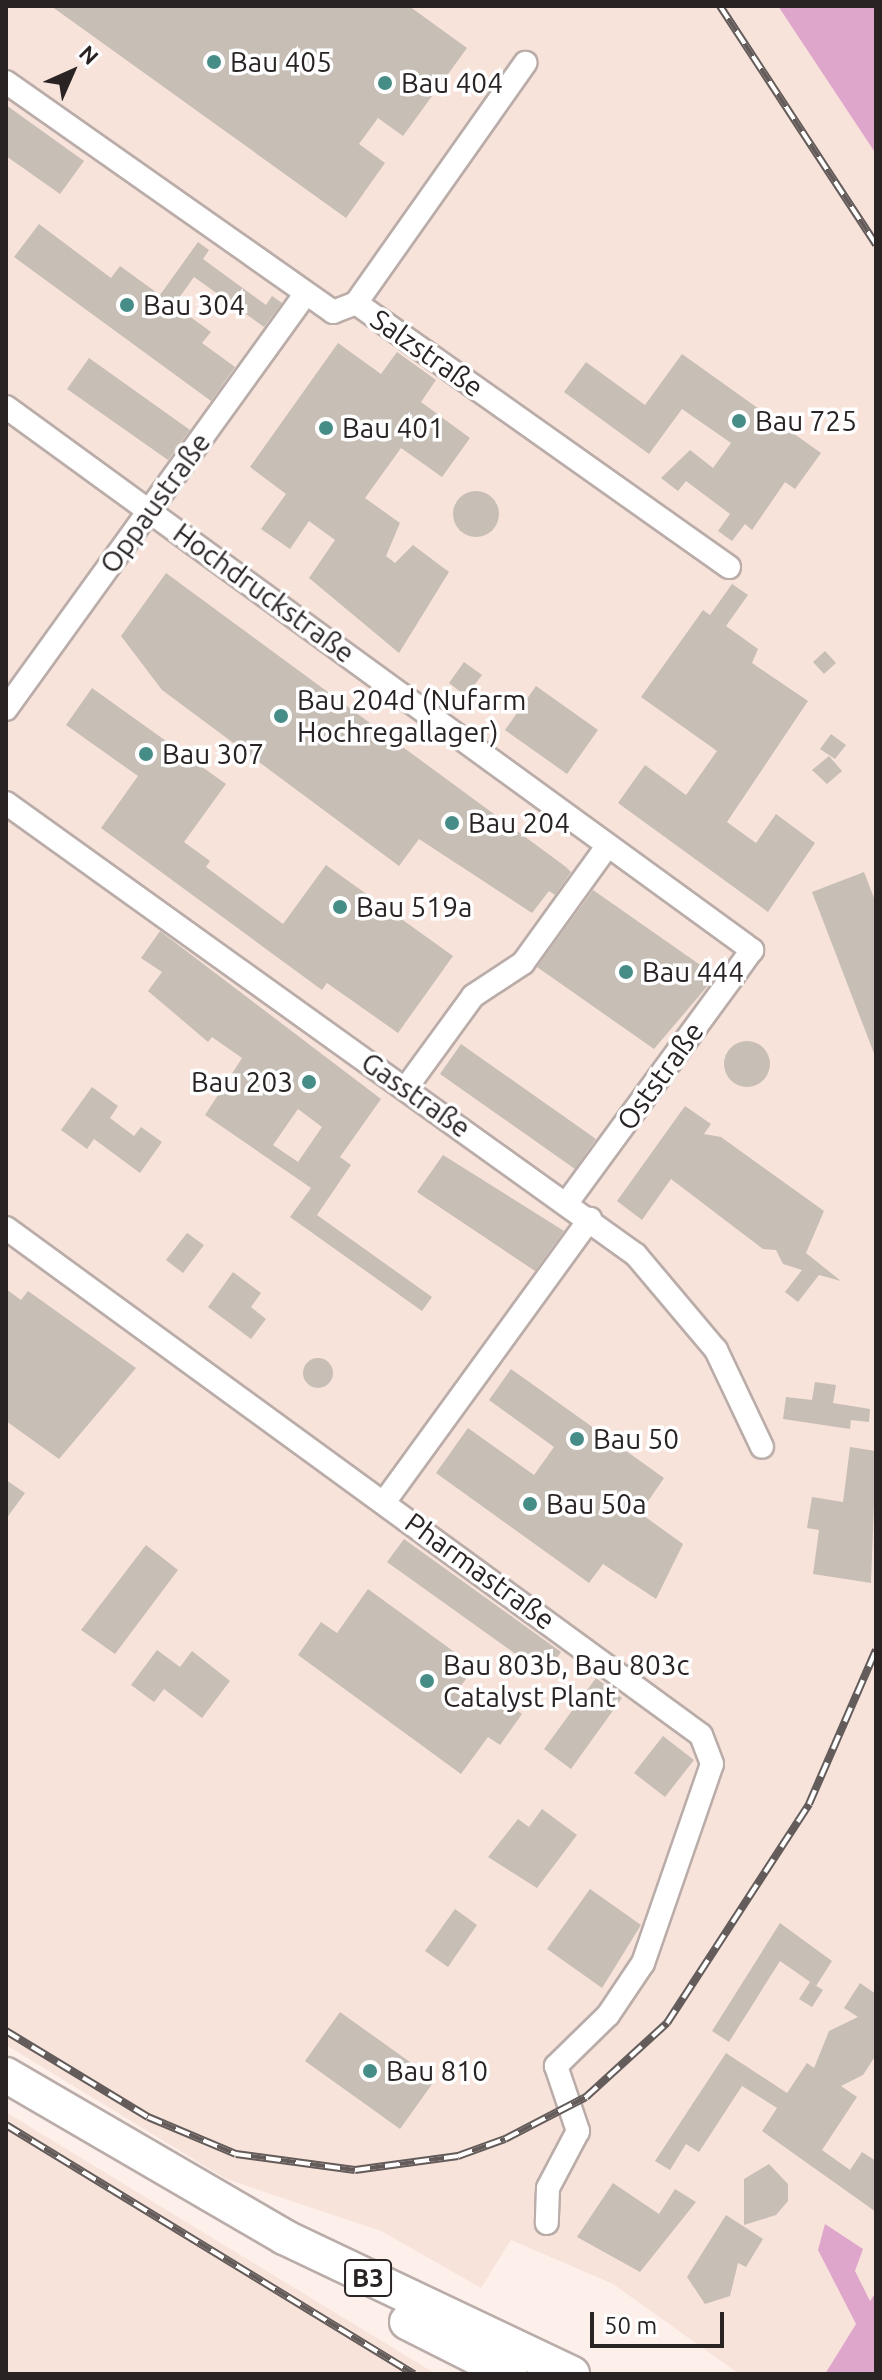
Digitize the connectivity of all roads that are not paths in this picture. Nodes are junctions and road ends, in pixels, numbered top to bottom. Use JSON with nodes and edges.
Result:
{"nodes":[{"id":1,"x":525,"y":63,"type":"dead end"},
{"id":2,"x":6,"y":82,"type":"edge"},
{"id":3,"x":304,"y":296,"type":"junction"},
{"id":4,"x":356,"y":303,"type":"junction"},
{"id":5,"x":6,"y":407,"type":"edge"},
{"id":6,"x":150,"y":509,"type":"junction"},
{"id":7,"x":729,"y":567,"type":"dead end"},
{"id":8,"x":6,"y":709,"type":"edge"},
{"id":9,"x":6,"y":803,"type":"edge"},
{"id":10,"x":608,"y":845,"type":"junction"},
{"id":11,"x":752,"y":950,"type":"joint"},
{"id":12,"x":406,"y":1088,"type":"junction"},
{"id":13,"x":567,"y":1203,"type":"junction"},
{"id":14,"x":590,"y":1219,"type":"junction"},
{"id":15,"x":6,"y":1228,"type":"edge"},
{"id":16,"x":762,"y":1447,"type":"dead end"},
{"id":17,"x":385,"y":1501,"type":"junction"},
{"id":18,"x":6,"y":2075,"type":"edge"},
{"id":19,"x":6,"y":2099,"type":"edge"},
{"id":20,"x":547,"y":2223,"type":"dead end"},
{"id":21,"x":510,"y":2374,"type":"edge"},
{"id":22,"x":572,"y":2374,"type":"edge"}],
"edges":[{"from":1,"to":4,"type":"street"},
{"from":2,"to":3,"type":"street","name":"Salzstraße"},
{"from":3,"to":4,"type":"street","name":"Salzstraße"},
{"from":3,"to":6,"type":"street","name":"Oppaustraße"},
{"from":4,"to":7,"type":"street","name":"Salzstraße"},
{"from":5,"to":6,"type":"street","name":"Hochdruckstraße"},
{"from":6,"to":8,"type":"street","name":"Oppaustraße"},
{"from":6,"to":10,"type":"street","name":"Hochdruckstraße"},
{"from":9,"to":12,"type":"street","name":"Gasstraße"},
{"from":10,"to":11,"type":"street","name":"Hochdruckstraße"},
{"from":10,"to":12,"type":"street"},
{"from":11,"to":13,"type":"street","name":"Oststraße"},
{"from":12,"to":13,"type":"street","name":"Gasstraße"},
{"from":13,"to":14,"type":"street","name":"Gasstraße"},
{"from":14,"to":16,"type":"street","name":"Gasstraße"},
{"from":14,"to":17,"type":"street"},
{"from":15,"to":17,"type":"street","name":"Pharmastraße"},
{"from":17,"to":20,"type":"street","name":"Pharmastraße"},
{"from":18,"to":22,"type":"main road","number":"B3"},
{"from":19,"to":21,"type":"main road","number":"B3"}]}
